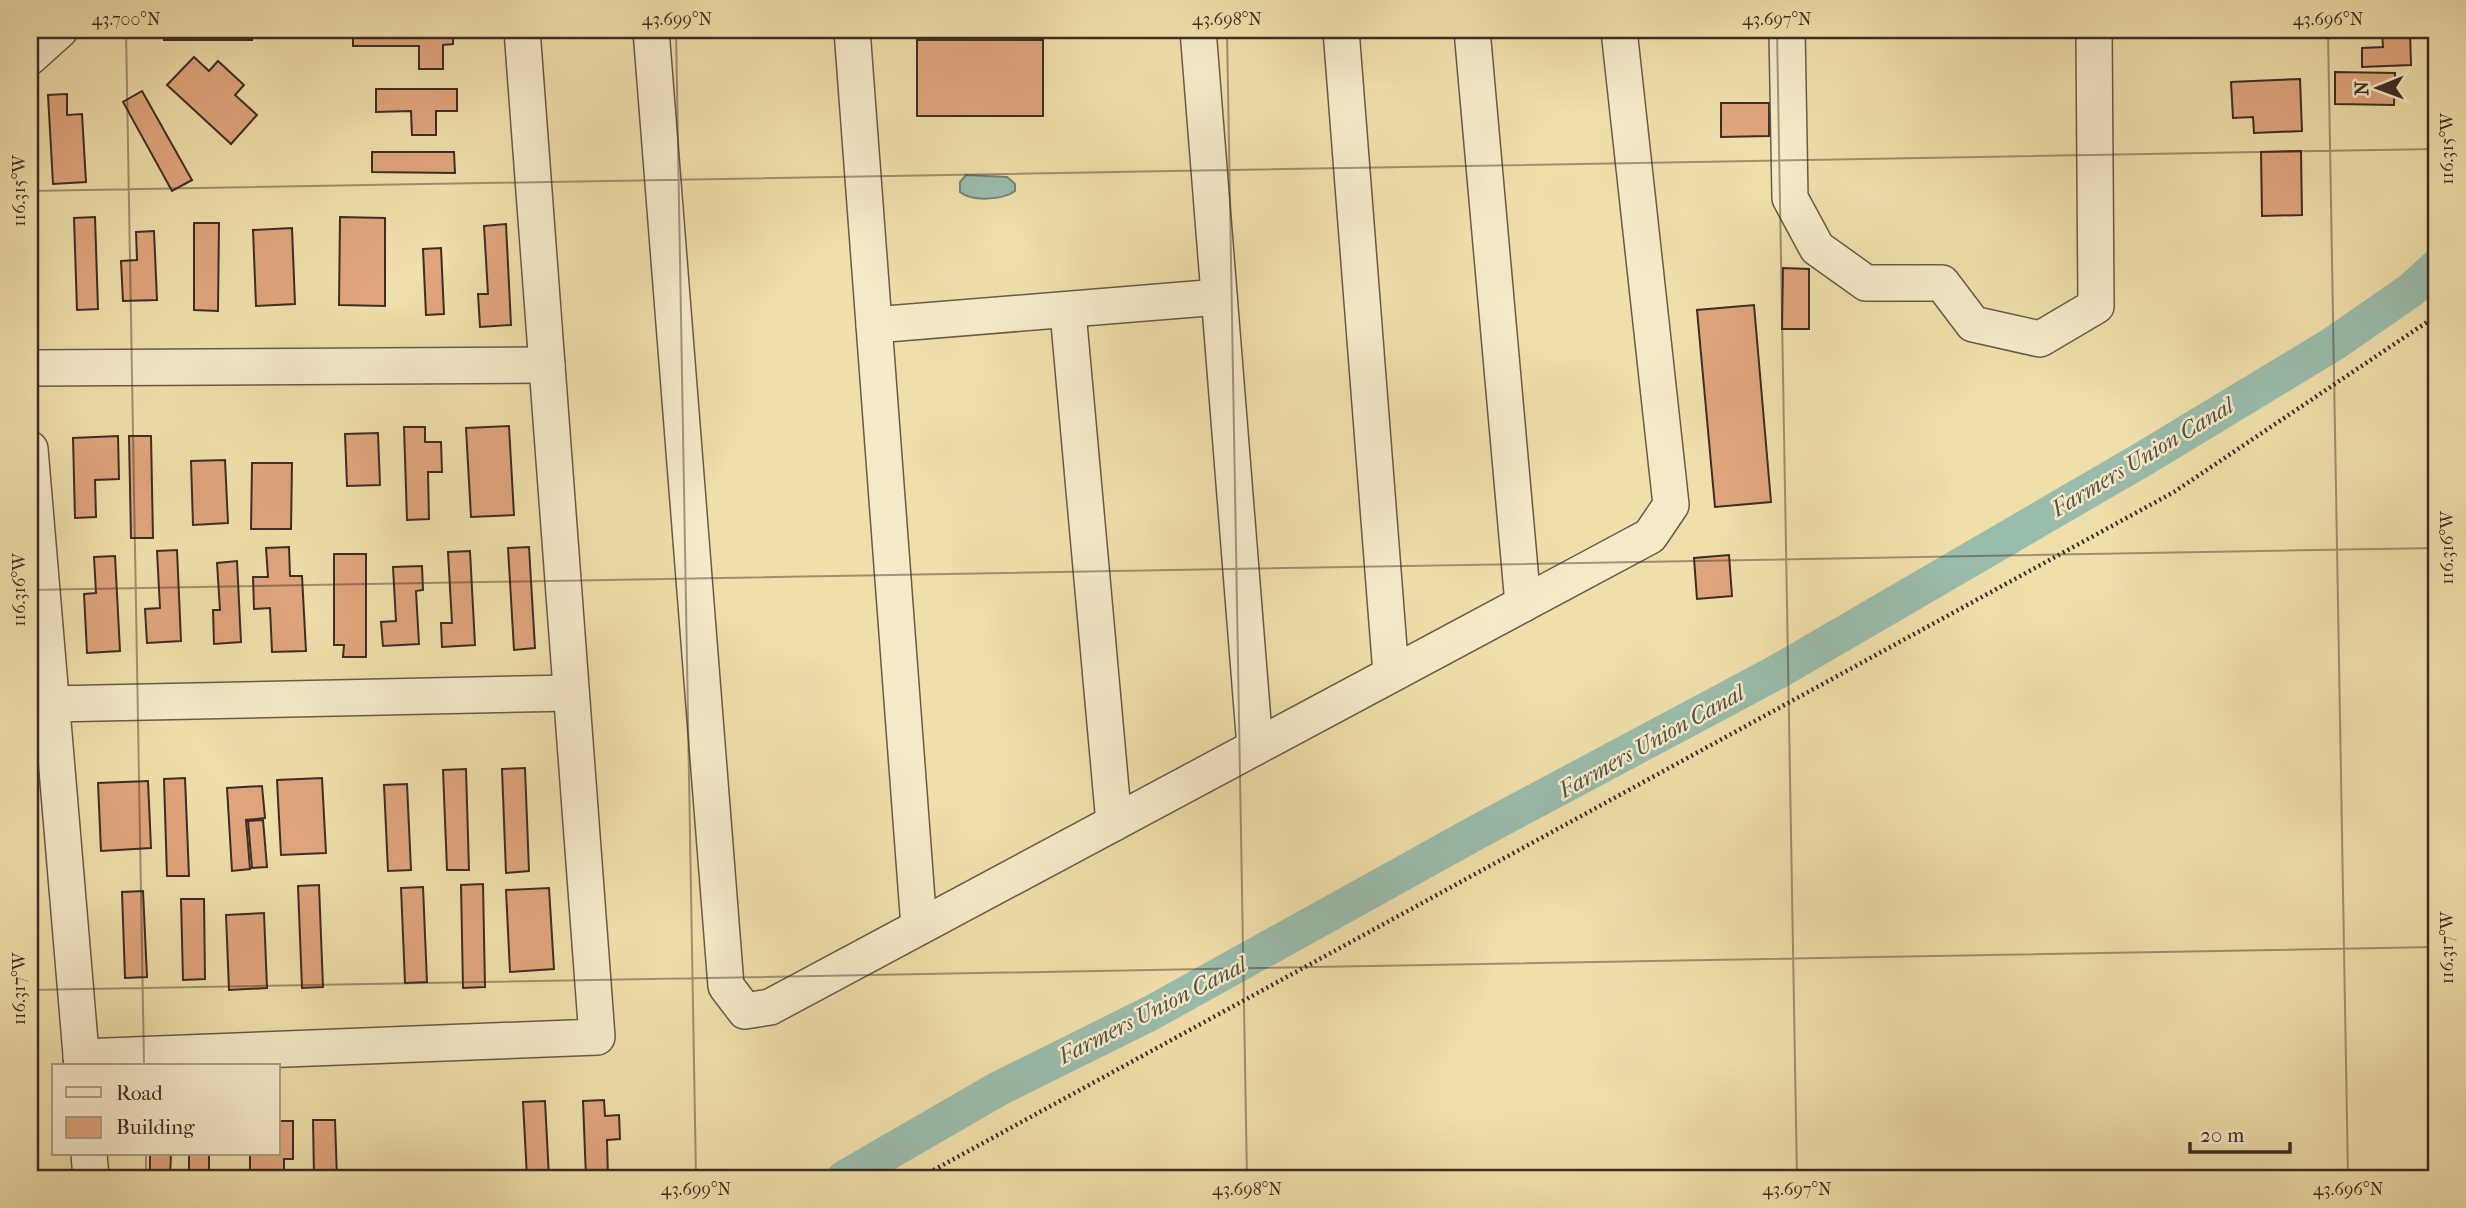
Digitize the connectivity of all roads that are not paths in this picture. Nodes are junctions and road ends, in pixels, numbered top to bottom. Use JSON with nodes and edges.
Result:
{"nodes":[{"id":1,"x":60,"y":30,"type":"edge"},
{"id":2,"x":522,"y":30,"type":"edge"},
{"id":3,"x":651,"y":30,"type":"edge"},
{"id":4,"x":852,"y":30,"type":"edge"},
{"id":5,"x":1198,"y":30,"type":"edge"},
{"id":6,"x":1341,"y":30,"type":"edge"},
{"id":7,"x":1472,"y":30,"type":"edge"},
{"id":8,"x":1619,"y":30,"type":"edge"},
{"id":9,"x":1787,"y":30,"type":"edge"},
{"id":10,"x":2095,"y":30,"type":"edge"},
{"id":11,"x":30,"y":57,"type":"edge"},
{"id":12,"x":1219,"y":298,"type":"junction"},
{"id":13,"x":1068,"y":312,"type":"junction"},
{"id":14,"x":874,"y":326,"type":"junction"},
{"id":15,"x":547,"y":365,"type":"junction"},
{"id":16,"x":30,"y":368,"type":"edge"},
{"id":17,"x":30,"y":449,"type":"edge"},
{"id":18,"x":1523,"y":604,"type":"junction"},
{"id":19,"x":1391,"y":674,"type":"junction"},
{"id":20,"x":571,"y":692,"type":"junction"},
{"id":21,"x":51,"y":704,"type":"junction"},
{"id":22,"x":1255,"y":747,"type":"junction"},
{"id":23,"x":1114,"y":823,"type":"junction"},
{"id":24,"x":919,"y":927,"type":"junction"},
{"id":25,"x":82,"y":1062,"type":"edge"},
{"id":26,"x":89,"y":1156,"type":"edge"},
{"id":27,"x":91,"y":1178,"type":"edge"}],
"edges":[{"from":1,"to":11,"type":"lane"},
{"from":2,"to":15,"type":"lane"},
{"from":3,"to":24,"type":"lane"},
{"from":4,"to":14,"type":"lane"},
{"from":5,"to":12,"type":"lane"},
{"from":6,"to":19,"type":"lane"},
{"from":7,"to":18,"type":"lane"},
{"from":8,"to":18,"type":"lane"},
{"from":9,"to":10,"type":"lane"},
{"from":12,"to":13,"type":"lane"},
{"from":12,"to":22,"type":"lane"},
{"from":13,"to":14,"type":"lane"},
{"from":13,"to":23,"type":"lane"},
{"from":14,"to":24,"type":"lane"},
{"from":15,"to":16,"type":"lane"},
{"from":15,"to":20,"type":"lane"},
{"from":17,"to":21,"type":"lane"},
{"from":18,"to":19,"type":"lane"},
{"from":19,"to":22,"type":"lane"},
{"from":20,"to":21,"type":"lane"},
{"from":20,"to":25,"type":"lane"},
{"from":21,"to":25,"type":"lane"},
{"from":22,"to":23,"type":"lane"},
{"from":23,"to":24,"type":"lane"},
{"from":26,"to":27,"type":"lane"}]}
